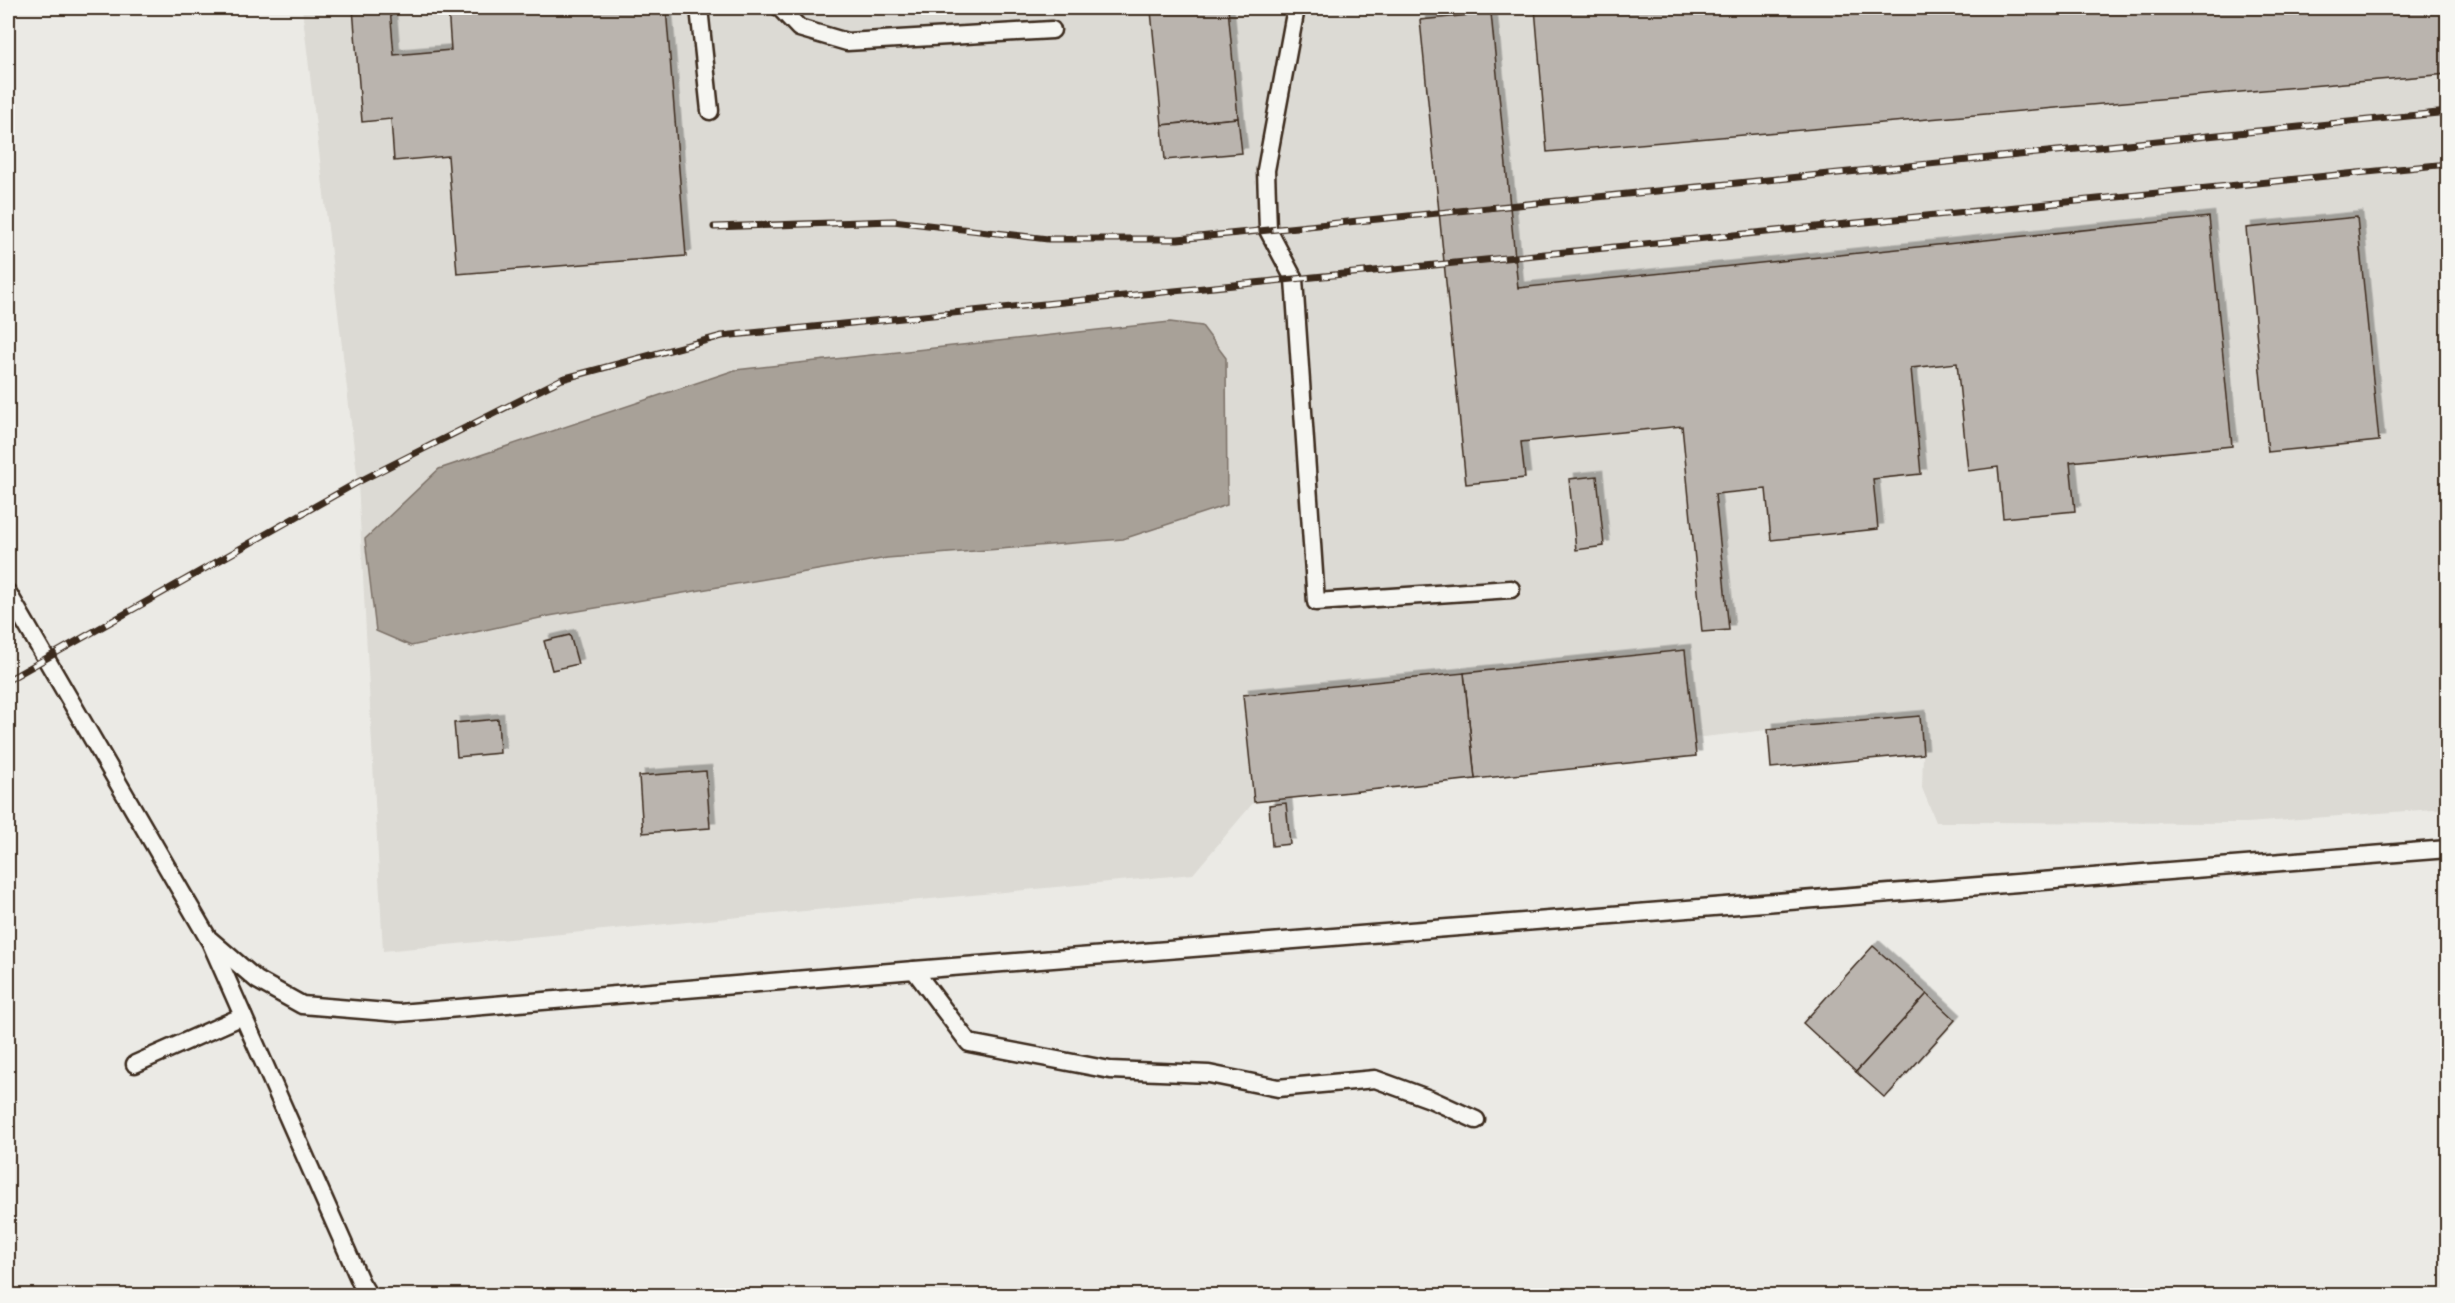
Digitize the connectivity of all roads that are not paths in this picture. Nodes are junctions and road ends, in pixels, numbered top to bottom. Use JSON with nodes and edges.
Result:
{"nodes":[{"id":1,"x":699,"y":8,"type":"edge"},
{"id":2,"x":780,"y":8,"type":"edge"},
{"id":3,"x":1296,"y":8,"type":"edge"},
{"id":4,"x":1052,"y":30,"type":"dead end"},
{"id":5,"x":710,"y":111,"type":"dead end"},
{"id":6,"x":1511,"y":589,"type":"dead end"},
{"id":7,"x":8,"y":593,"type":"edge"},
{"id":8,"x":2448,"y":849,"type":"edge"},
{"id":9,"x":208,"y":938,"type":"junction"},
{"id":10,"x":914,"y":970,"type":"junction"},
{"id":11,"x":243,"y":1016,"type":"junction"},
{"id":12,"x":135,"y":1064,"type":"dead end"},
{"id":13,"x":1476,"y":1120,"type":"dead end"},
{"id":14,"x":369,"y":1296,"type":"edge"}],
"edges":[{"from":1,"to":5,"type":"lane"},
{"from":2,"to":4,"type":"lane"},
{"from":3,"to":6,"type":"lane"},
{"from":7,"to":9,"type":"lane"},
{"from":8,"to":10,"type":"lane"},
{"from":9,"to":10,"type":"lane"},
{"from":9,"to":11,"type":"lane"},
{"from":10,"to":13,"type":"lane"},
{"from":11,"to":12,"type":"lane"},
{"from":11,"to":14,"type":"lane"}]}
